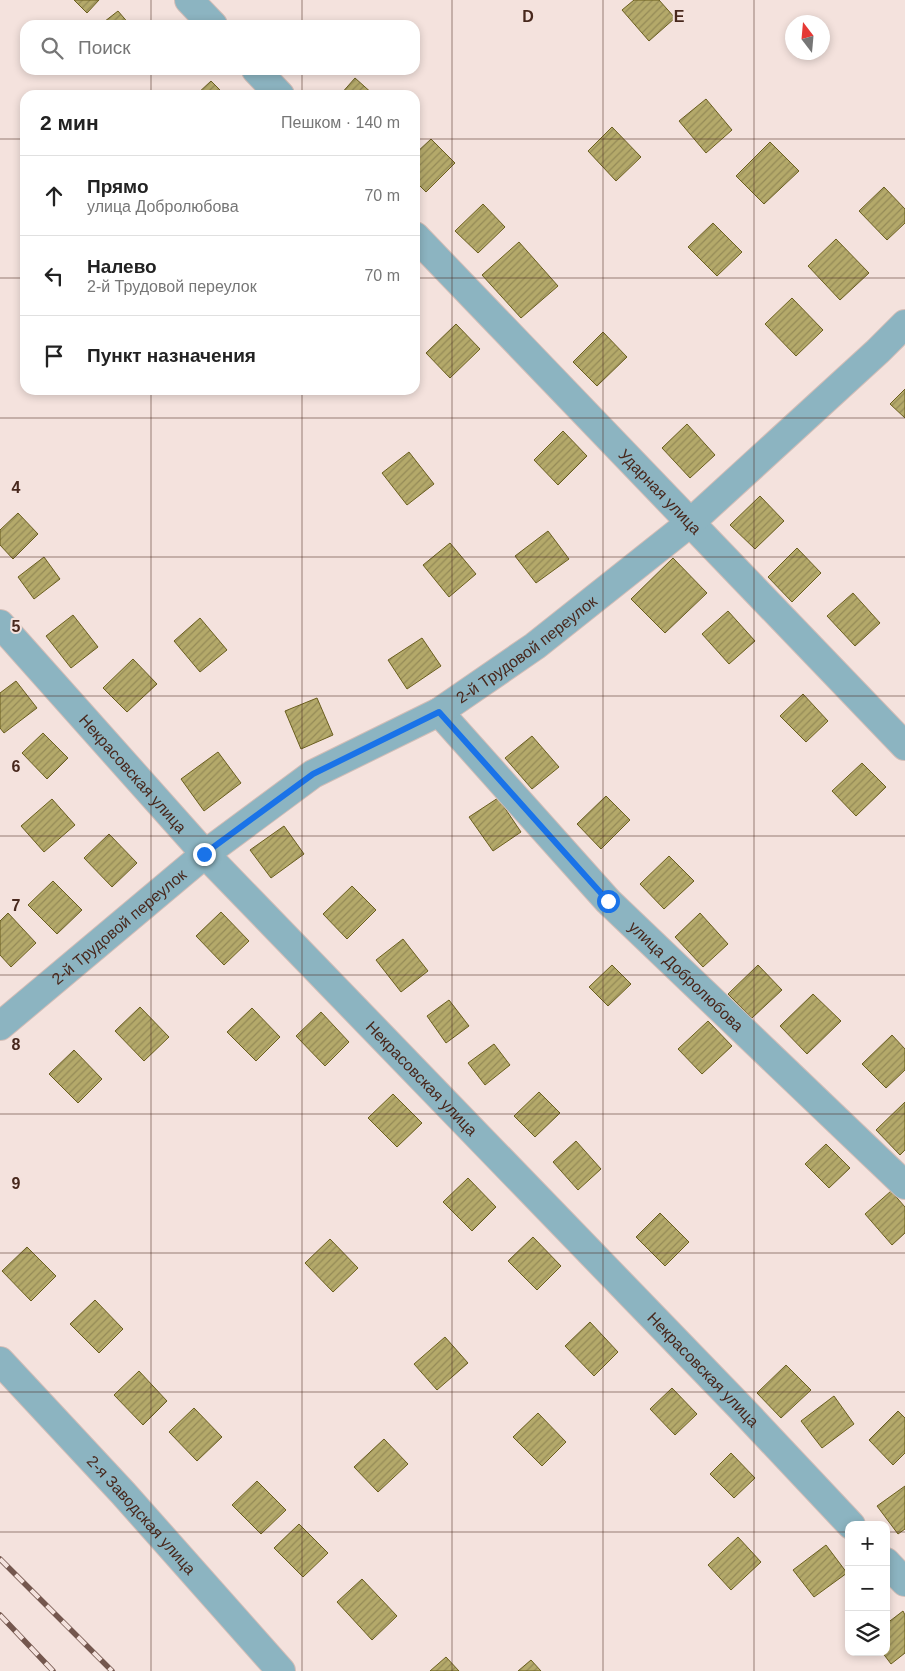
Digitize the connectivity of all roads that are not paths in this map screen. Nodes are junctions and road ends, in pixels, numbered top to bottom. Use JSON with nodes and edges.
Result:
{"nodes":[{"id":1,"x":189,"y":0,"type":"edge"},
{"id":2,"x":208,"y":20,"type":"edge"},
{"id":3,"x":261,"y":75,"type":"edge"},
{"id":4,"x":275,"y":90,"type":"edge"},
{"id":5,"x":420,"y":241,"type":"edge"},
{"id":6,"x":905,"y":324,"type":"edge"},
{"id":7,"x":690,"y":523,"type":"junction"},
{"id":8,"x":0,"y":624,"type":"edge"},
{"id":9,"x":439,"y":712,"type":"junction"},
{"id":10,"x":905,"y":746,"type":"edge"},
{"id":11,"x":204,"y":854,"type":"junction"},
{"id":12,"x":0,"y":1026,"type":"edge"},
{"id":13,"x":905,"y":1185,"type":"edge"},
{"id":14,"x":0,"y":1361,"type":"edge"},
{"id":15,"x":847,"y":1521,"type":"edge"},
{"id":16,"x":890,"y":1566,"type":"edge"},
{"id":17,"x":905,"y":1582,"type":"edge"},
{"id":18,"x":281,"y":1671,"type":"edge"}],
"edges":[{"from":1,"to":2,"type":"street"},
{"from":3,"to":4,"type":"street"},
{"from":5,"to":7,"type":"street","name":"Ударная улица"},
{"from":6,"to":7,"type":"street","name":"2-й Трудовой переулок"},
{"from":7,"to":9,"type":"street","name":"2-й Трудовой переулок"},
{"from":7,"to":10,"type":"street","name":"Ударная улица"},
{"from":8,"to":11,"type":"street","name":"Некрасовская улица"},
{"from":9,"to":11,"type":"street","name":"2-й Трудовой переулок"},
{"from":9,"to":13,"type":"street","name":"улица Добролюбова"},
{"from":11,"to":12,"type":"street","name":"2-й Трудовой переулок"},
{"from":11,"to":15,"type":"street","name":"Некрасовская улица"},
{"from":14,"to":18,"type":"street","name":"2-я Заводская улица"},
{"from":16,"to":17,"type":"street"}]}
